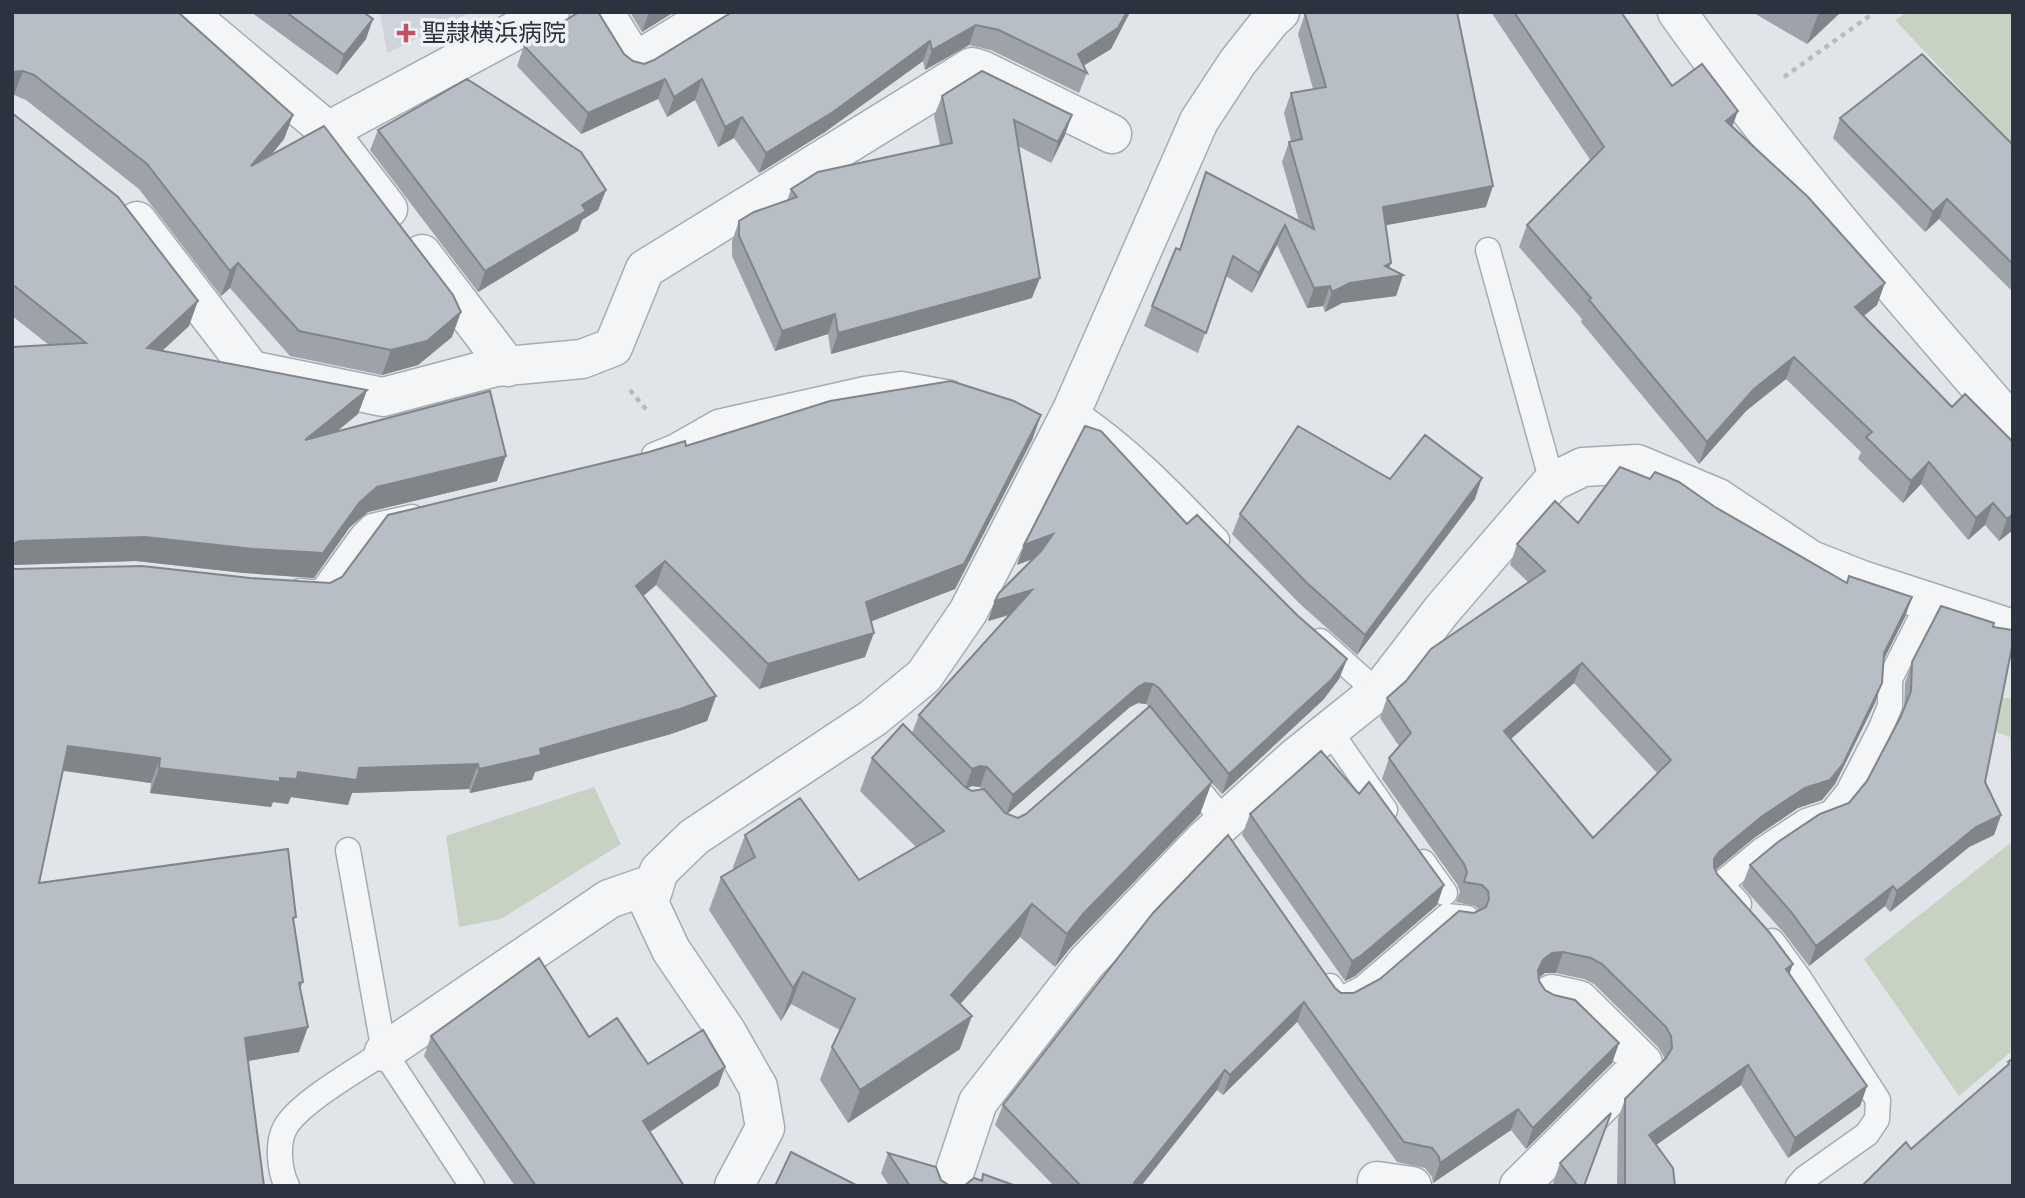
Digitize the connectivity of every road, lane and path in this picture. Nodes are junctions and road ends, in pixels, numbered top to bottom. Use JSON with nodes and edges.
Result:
{"nodes":[{"id":1,"x":186,"y":12,"type":"edge"},
{"id":2,"x":550,"y":12,"type":"edge"},
{"id":3,"x":604,"y":12,"type":"edge"},
{"id":4,"x":716,"y":12,"type":"edge"},
{"id":5,"x":1280,"y":12,"type":"edge"},
{"id":6,"x":1677,"y":12,"type":"edge"},
{"id":7,"x":1875,"y":12,"type":"edge"},
{"id":8,"x":1745,"y":104,"type":"junction"},
{"id":9,"x":328,"y":131,"type":"junction"},
{"id":10,"x":1112,"y":134,"type":"dead end"},
{"id":11,"x":115,"y":198,"type":"edge"},
{"id":12,"x":1488,"y":250,"type":"dead end"},
{"id":13,"x":508,"y":367,"type":"junction"},
{"id":14,"x":971,"y":399,"type":"edge"},
{"id":15,"x":1055,"y":423,"type":"junction"},
{"id":16,"x":2013,"y":425,"type":"edge"},
{"id":17,"x":637,"y":462,"type":"edge"},
{"id":18,"x":1552,"y":482,"type":"junction"},
{"id":19,"x":439,"y":511,"type":"edge"},
{"id":20,"x":1235,"y":558,"type":"edge"},
{"id":21,"x":282,"y":590,"type":"edge"},
{"id":22,"x":1929,"y":602,"type":"junction"},
{"id":23,"x":1300,"y":624,"type":"edge"},
{"id":24,"x":2013,"y":629,"type":"edge"},
{"id":25,"x":1377,"y":692,"type":"junction"},
{"id":26,"x":1329,"y":730,"type":"junction"},
{"id":27,"x":1174,"y":760,"type":"edge"},
{"id":28,"x":1227,"y":832,"type":"junction"},
{"id":29,"x":348,"y":850,"type":"dead end"},
{"id":30,"x":655,"y":883,"type":"junction"},
{"id":31,"x":1445,"y":893,"type":"edge"},
{"id":32,"x":1467,"y":918,"type":"edge"},
{"id":33,"x":1318,"y":968,"type":"edge"},
{"id":34,"x":1544,"y":994,"type":"edge"},
{"id":35,"x":384,"y":1052,"type":"junction"},
{"id":36,"x":287,"y":1186,"type":"edge"},
{"id":37,"x":472,"y":1186,"type":"edge"},
{"id":38,"x":734,"y":1186,"type":"edge"},
{"id":39,"x":950,"y":1186,"type":"edge"},
{"id":40,"x":1520,"y":1186,"type":"edge"},
{"id":41,"x":1798,"y":1186,"type":"edge"}],
"edges":[{"from":1,"to":9,"type":"street"},
{"from":2,"to":9,"type":"street"},
{"from":3,"to":4,"type":"street"},
{"from":5,"to":15,"type":"street"},
{"from":6,"to":8,"type":"street"},
{"from":7,"to":8,"type":"path"},
{"from":8,"to":16,"type":"street"},
{"from":9,"to":13,"type":"street"},
{"from":10,"to":13,"type":"street"},
{"from":11,"to":13,"type":"street"},
{"from":12,"to":18,"type":"lane"},
{"from":14,"to":17,"type":"lane"},
{"from":15,"to":20,"type":"lane"},
{"from":15,"to":30,"type":"street"},
{"from":18,"to":22,"type":"street"},
{"from":18,"to":25,"type":"street"},
{"from":19,"to":21,"type":"lane"},
{"from":22,"to":24,"type":"street"},
{"from":22,"to":41,"type":"lane"},
{"from":23,"to":25,"type":"lane"},
{"from":25,"to":26,"type":"street"},
{"from":26,"to":28,"type":"street"},
{"from":26,"to":31,"type":"lane"},
{"from":27,"to":28,"type":"lane"},
{"from":28,"to":39,"type":"street"},
{"from":29,"to":35,"type":"lane"},
{"from":30,"to":35,"type":"street"},
{"from":30,"to":38,"type":"street"},
{"from":32,"to":33,"type":"lane"},
{"from":34,"to":40,"type":"street"},
{"from":35,"to":36,"type":"lane"},
{"from":35,"to":37,"type":"lane"}]}
